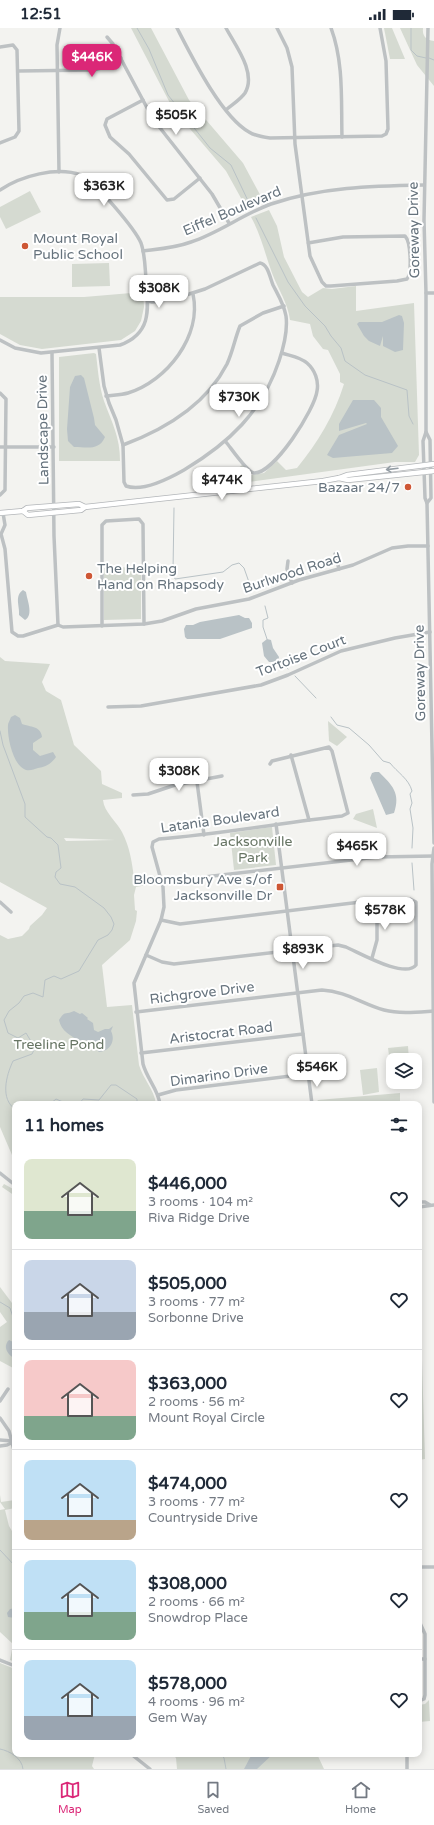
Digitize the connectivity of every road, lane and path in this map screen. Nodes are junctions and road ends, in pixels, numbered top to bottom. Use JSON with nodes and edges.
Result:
{"nodes":[{"id":1,"x":60,"y":28,"type":"edge"},
{"id":2,"x":178,"y":28,"type":"edge"},
{"id":3,"x":226,"y":28,"type":"edge"},
{"id":4,"x":277,"y":28,"type":"edge"},
{"id":5,"x":331,"y":28,"type":"edge"},
{"id":6,"x":380,"y":28,"type":"edge"},
{"id":7,"x":428,"y":29,"type":"edge"},
{"id":8,"x":434,"y":30,"type":"edge"},
{"id":9,"x":107,"y":37,"type":"dead end"},
{"id":10,"x":0,"y":47,"type":"edge"},
{"id":11,"x":120,"y":58,"type":"junction"},
{"id":12,"x":57,"y":70,"type":"junction"},
{"id":13,"x":18,"y":71,"type":"junction"},
{"id":14,"x":143,"y":100,"type":"junction"},
{"id":15,"x":226,"y":109,"type":"junction"},
{"id":16,"x":294,"y":138,"type":"junction"},
{"id":17,"x":342,"y":138,"type":"junction"},
{"id":18,"x":0,"y":143,"type":"edge"},
{"id":19,"x":59,"y":172,"type":"junction"},
{"id":20,"x":200,"y":178,"type":"junction"},
{"id":21,"x":424,"y":185,"type":"junction"},
{"id":22,"x":0,"y":190,"type":"edge"},
{"id":23,"x":302,"y":195,"type":"junction"},
{"id":24,"x":229,"y":223,"type":"junction"},
{"id":25,"x":308,"y":243,"type":"junction"},
{"id":26,"x":143,"y":251,"type":"junction"},
{"id":27,"x":426,"y":293,"type":"junction"},
{"id":28,"x":434,"y":293,"type":"edge"},
{"id":29,"x":193,"y":294,"type":"junction"},
{"id":30,"x":148,"y":301,"type":"junction"},
{"id":31,"x":284,"y":306,"type":"junction"},
{"id":32,"x":0,"y":340,"type":"edge"},
{"id":33,"x":99,"y":348,"type":"junction"},
{"id":34,"x":52,"y":353,"type":"junction"},
{"id":35,"x":282,"y":353,"type":"junction"},
{"id":36,"x":0,"y":393,"type":"edge"},
{"id":37,"x":106,"y":396,"type":"junction"},
{"id":38,"x":426,"y":432,"type":"junction"},
{"id":39,"x":226,"y":442,"type":"junction"},
{"id":40,"x":123,"y":445,"type":"junction"},
{"id":41,"x":54,"y":447,"type":"junction"},
{"id":42,"x":0,"y":448,"type":"edge"},
{"id":43,"x":6,"y":448,"type":"junction"},
{"id":44,"x":432,"y":464,"type":"edge"},
{"id":45,"x":424,"y":465,"type":"junction"},
{"id":46,"x":432,"y":471,"type":"edge"},
{"id":47,"x":424,"y":472,"type":"junction"},
{"id":48,"x":340,"y":478,"type":"junction"},
{"id":49,"x":0,"y":495,"type":"edge"},
{"id":50,"x":427,"y":503,"type":"junction"},
{"id":51,"x":54,"y":506,"type":"junction"},
{"id":52,"x":85,"y":507,"type":"junction"},
{"id":53,"x":23,"y":511,"type":"junction"},
{"id":54,"x":54,"y":512,"type":"junction"},
{"id":55,"x":2,"y":513,"type":"edge"},
{"id":56,"x":428,"y":546,"type":"junction"},
{"id":57,"x":335,"y":554,"type":"dead end"},
{"id":58,"x":288,"y":561,"type":"dead end"},
{"id":59,"x":339,"y":569,"type":"junction"},
{"id":60,"x":292,"y":582,"type":"junction"},
{"id":61,"x":58,"y":624,"type":"junction"},
{"id":62,"x":144,"y":624,"type":"junction"},
{"id":63,"x":102,"y":626,"type":"junction"},
{"id":64,"x":430,"y":632,"type":"junction"},
{"id":65,"x":108,"y":707,"type":"dead end"},
{"id":66,"x":291,"y":755,"type":"junction"},
{"id":67,"x":270,"y":764,"type":"dead end"},
{"id":68,"x":222,"y":776,"type":"dead end"},
{"id":69,"x":197,"y":782,"type":"junction"},
{"id":70,"x":133,"y":795,"type":"dead end"},
{"id":71,"x":309,"y":820,"type":"junction"},
{"id":72,"x":276,"y":824,"type":"junction"},
{"id":73,"x":204,"y":835,"type":"junction"},
{"id":74,"x":434,"y":843,"type":"edge"},
{"id":75,"x":434,"y":848,"type":"edge"},
{"id":76,"x":434,"y":856,"type":"edge"},
{"id":77,"x":281,"y":868,"type":"junction"},
{"id":78,"x":161,"y":882,"type":"junction"},
{"id":79,"x":376,"y":900,"type":"junction"},
{"id":80,"x":0,"y":902,"type":"edge"},
{"id":81,"x":287,"y":911,"type":"junction"},
{"id":82,"x":11,"y":912,"type":"dead end"},
{"id":83,"x":161,"y":920,"type":"junction"},
{"id":84,"x":292,"y":950,"type":"junction"},
{"id":85,"x":146,"y":955,"type":"junction"},
{"id":86,"x":372,"y":958,"type":"junction"},
{"id":87,"x":298,"y":992,"type":"junction"},
{"id":88,"x":434,"y":1011,"type":"edge"},
{"id":89,"x":136,"y":1012,"type":"junction"},
{"id":90,"x":303,"y":1034,"type":"junction"},
{"id":91,"x":141,"y":1053,"type":"junction"},
{"id":92,"x":307,"y":1074,"type":"junction"},
{"id":93,"x":158,"y":1095,"type":"junction"},
{"id":94,"x":159,"y":1101,"type":"edge"},
{"id":95,"x":312,"y":1101,"type":"edge"},
{"id":96,"x":434,"y":1102,"type":"edge"},
{"id":97,"x":0,"y":1173,"type":"edge"},
{"id":98,"x":12,"y":1183,"type":"edge"},
{"id":99,"x":422,"y":1202,"type":"edge"},
{"id":100,"x":432,"y":1205,"type":"edge"},
{"id":101,"x":422,"y":1208,"type":"edge"},
{"id":102,"x":8,"y":1389,"type":"dead end"},
{"id":103,"x":0,"y":1401,"type":"edge"},
{"id":104,"x":0,"y":1418,"type":"edge"},
{"id":105,"x":12,"y":1439,"type":"edge"},
{"id":106,"x":0,"y":1440,"type":"edge"},
{"id":107,"x":12,"y":1441,"type":"edge"},
{"id":108,"x":12,"y":1442,"type":"edge"},
{"id":109,"x":0,"y":1446,"type":"edge"},
{"id":110,"x":422,"y":1567,"type":"edge"},
{"id":111,"x":434,"y":1567,"type":"edge"},
{"id":112,"x":422,"y":1628,"type":"edge"},
{"id":113,"x":425,"y":1659,"type":"joint"},
{"id":114,"x":0,"y":1660,"type":"edge"},
{"id":115,"x":12,"y":1665,"type":"edge"},
{"id":116,"x":422,"y":1700,"type":"edge"},
{"id":117,"x":135,"y":1757,"type":"edge"},
{"id":118,"x":407,"y":1757,"type":"edge"},
{"id":119,"x":150,"y":1769,"type":"edge"},
{"id":120,"x":407,"y":1769,"type":"edge"}],
"edges":[{"from":1,"to":12,"type":"street"},
{"from":2,"to":15,"type":"street"},
{"from":3,"to":15,"type":"street"},
{"from":4,"to":16,"type":"street"},
{"from":5,"to":17,"type":"street"},
{"from":6,"to":17,"type":"street"},
{"from":7,"to":8,"type":"street"},
{"from":7,"to":21,"type":"street","name":"Goreway Drive"},
{"from":9,"to":11,"type":"street"},
{"from":10,"to":13,"type":"street"},
{"from":11,"to":12,"type":"street"},
{"from":11,"to":14,"type":"street"},
{"from":12,"to":13,"type":"street"},
{"from":12,"to":19,"type":"street"},
{"from":13,"to":18,"type":"street"},
{"from":14,"to":20,"type":"street"},
{"from":14,"to":20,"type":"street"},
{"from":15,"to":16,"type":"street"},
{"from":16,"to":17,"type":"street"},
{"from":16,"to":23,"type":"street"},
{"from":19,"to":22,"type":"street"},
{"from":19,"to":26,"type":"street"},
{"from":20,"to":24,"type":"street"},
{"from":21,"to":23,"type":"street","name":"Eiffel Boulevard"},
{"from":21,"to":27,"type":"street","name":"Goreway Drive"},
{"from":23,"to":24,"type":"street","name":"Eiffel Boulevard"},
{"from":23,"to":25,"type":"street"},
{"from":24,"to":26,"type":"street","name":"Eiffel Boulevard"},
{"from":25,"to":25,"type":"street"},
{"from":26,"to":30,"type":"street"},
{"from":27,"to":28,"type":"street"},
{"from":27,"to":38,"type":"street","name":"Goreway Drive"},
{"from":29,"to":30,"type":"street"},
{"from":29,"to":31,"type":"street"},
{"from":29,"to":37,"type":"street"},
{"from":30,"to":33,"type":"street"},
{"from":31,"to":35,"type":"street"},
{"from":31,"to":40,"type":"street"},
{"from":32,"to":34,"type":"street"},
{"from":33,"to":34,"type":"street"},
{"from":33,"to":37,"type":"street"},
{"from":34,"to":41,"type":"street","name":"Landscape Drive"},
{"from":35,"to":39,"type":"street"},
{"from":35,"to":39,"type":"street"},
{"from":36,"to":43,"type":"street"},
{"from":37,"to":40,"type":"street"},
{"from":38,"to":44,"type":"street","name":"Goreway Drive"},
{"from":38,"to":45,"type":"street","name":"Goreway Drive"},
{"from":39,"to":40,"type":"street"},
{"from":41,"to":43,"type":"street"},
{"from":41,"to":51,"type":"street","name":"Landscape Drive"},
{"from":42,"to":43,"type":"street"},
{"from":43,"to":49,"type":"street"},
{"from":44,"to":45,"type":"main road"},
{"from":44,"to":46,"type":"street","name":"Goreway Drive"},
{"from":45,"to":47,"type":"street","name":"Goreway Drive"},
{"from":45,"to":48,"type":"main road","one_way":true},
{"from":46,"to":47,"type":"main road"},
{"from":46,"to":50,"type":"street","name":"Goreway Drive"},
{"from":47,"to":48,"type":"main road"},
{"from":47,"to":50,"type":"street","name":"Goreway Drive"},
{"from":48,"to":52,"type":"main road"},
{"from":50,"to":56,"type":"street","name":"Goreway Drive"},
{"from":51,"to":52,"type":"main road"},
{"from":51,"to":53,"type":"main road"},
{"from":51,"to":54,"type":"street","name":"Landscape Drive"},
{"from":52,"to":54,"type":"main road"},
{"from":53,"to":54,"type":"main road"},
{"from":53,"to":55,"type":"main road"},
{"from":54,"to":61,"type":"street"},
{"from":55,"to":61,"type":"street"},
{"from":56,"to":59,"type":"street","name":"Burlwood Road"},
{"from":56,"to":64,"type":"street","name":"Goreway Drive"},
{"from":57,"to":59,"type":"street"},
{"from":58,"to":60,"type":"street"},
{"from":59,"to":60,"type":"street","name":"Burlwood Road"},
{"from":60,"to":62,"type":"street","name":"Burlwood Road"},
{"from":61,"to":63,"type":"street","name":"Burlwood Road"},
{"from":62,"to":63,"type":"street","name":"Burlwood Road"},
{"from":62,"to":63,"type":"street"},
{"from":64,"to":65,"type":"street","name":"Tortoise Court"},
{"from":64,"to":74,"type":"street","name":"Goreway Drive"},
{"from":66,"to":67,"type":"street"},
{"from":66,"to":71,"type":"street"},
{"from":66,"to":71,"type":"street","name":"Latania Boulevard"},
{"from":68,"to":69,"type":"street"},
{"from":69,"to":70,"type":"street"},
{"from":69,"to":73,"type":"street"},
{"from":71,"to":72,"type":"street","name":"Latania Boulevard"},
{"from":72,"to":73,"type":"street","name":"Latania Boulevard"},
{"from":72,"to":77,"type":"street"},
{"from":73,"to":78,"type":"street","name":"Latania Boulevard"},
{"from":75,"to":76,"type":"street"},
{"from":76,"to":77,"type":"street"},
{"from":76,"to":88,"type":"street"},
{"from":77,"to":78,"type":"street"},
{"from":77,"to":81,"type":"street"},
{"from":78,"to":83,"type":"street","name":"Latania Boulevard"},
{"from":79,"to":81,"type":"street"},
{"from":79,"to":86,"type":"street"},
{"from":79,"to":86,"type":"street"},
{"from":80,"to":82,"type":"street"},
{"from":81,"to":83,"type":"street"},
{"from":81,"to":84,"type":"street"},
{"from":83,"to":85,"type":"street","name":"Latania Boulevard"},
{"from":84,"to":85,"type":"street"},
{"from":84,"to":86,"type":"street"},
{"from":84,"to":87,"type":"street"},
{"from":85,"to":89,"type":"street","name":"Latania Boulevard"},
{"from":87,"to":88,"type":"street","name":"Richgrove Drive"},
{"from":87,"to":89,"type":"street","name":"Richgrove Drive"},
{"from":87,"to":90,"type":"street"},
{"from":88,"to":96,"type":"street"},
{"from":89,"to":91,"type":"street","name":"Latania Boulevard"},
{"from":90,"to":91,"type":"street","name":"Aristocrat Road"},
{"from":90,"to":92,"type":"street"},
{"from":91,"to":93,"type":"street","name":"Latania Boulevard"},
{"from":92,"to":93,"type":"street","name":"Dimarino Drive"},
{"from":92,"to":95,"type":"street"},
{"from":93,"to":94,"type":"street","name":"Latania Boulevard"},
{"from":97,"to":98,"type":"street"},
{"from":99,"to":100,"type":"street"},
{"from":100,"to":101,"type":"street"},
{"from":102,"to":103,"type":"street"},
{"from":104,"to":105,"type":"street"},
{"from":106,"to":107,"type":"street"},
{"from":108,"to":109,"type":"street"},
{"from":110,"to":111,"type":"street"},
{"from":112,"to":113,"type":"street"},
{"from":113,"to":116,"type":"street"},
{"from":114,"to":115,"type":"street"},
{"from":117,"to":119,"type":"street"},
{"from":118,"to":120,"type":"street"}]}
